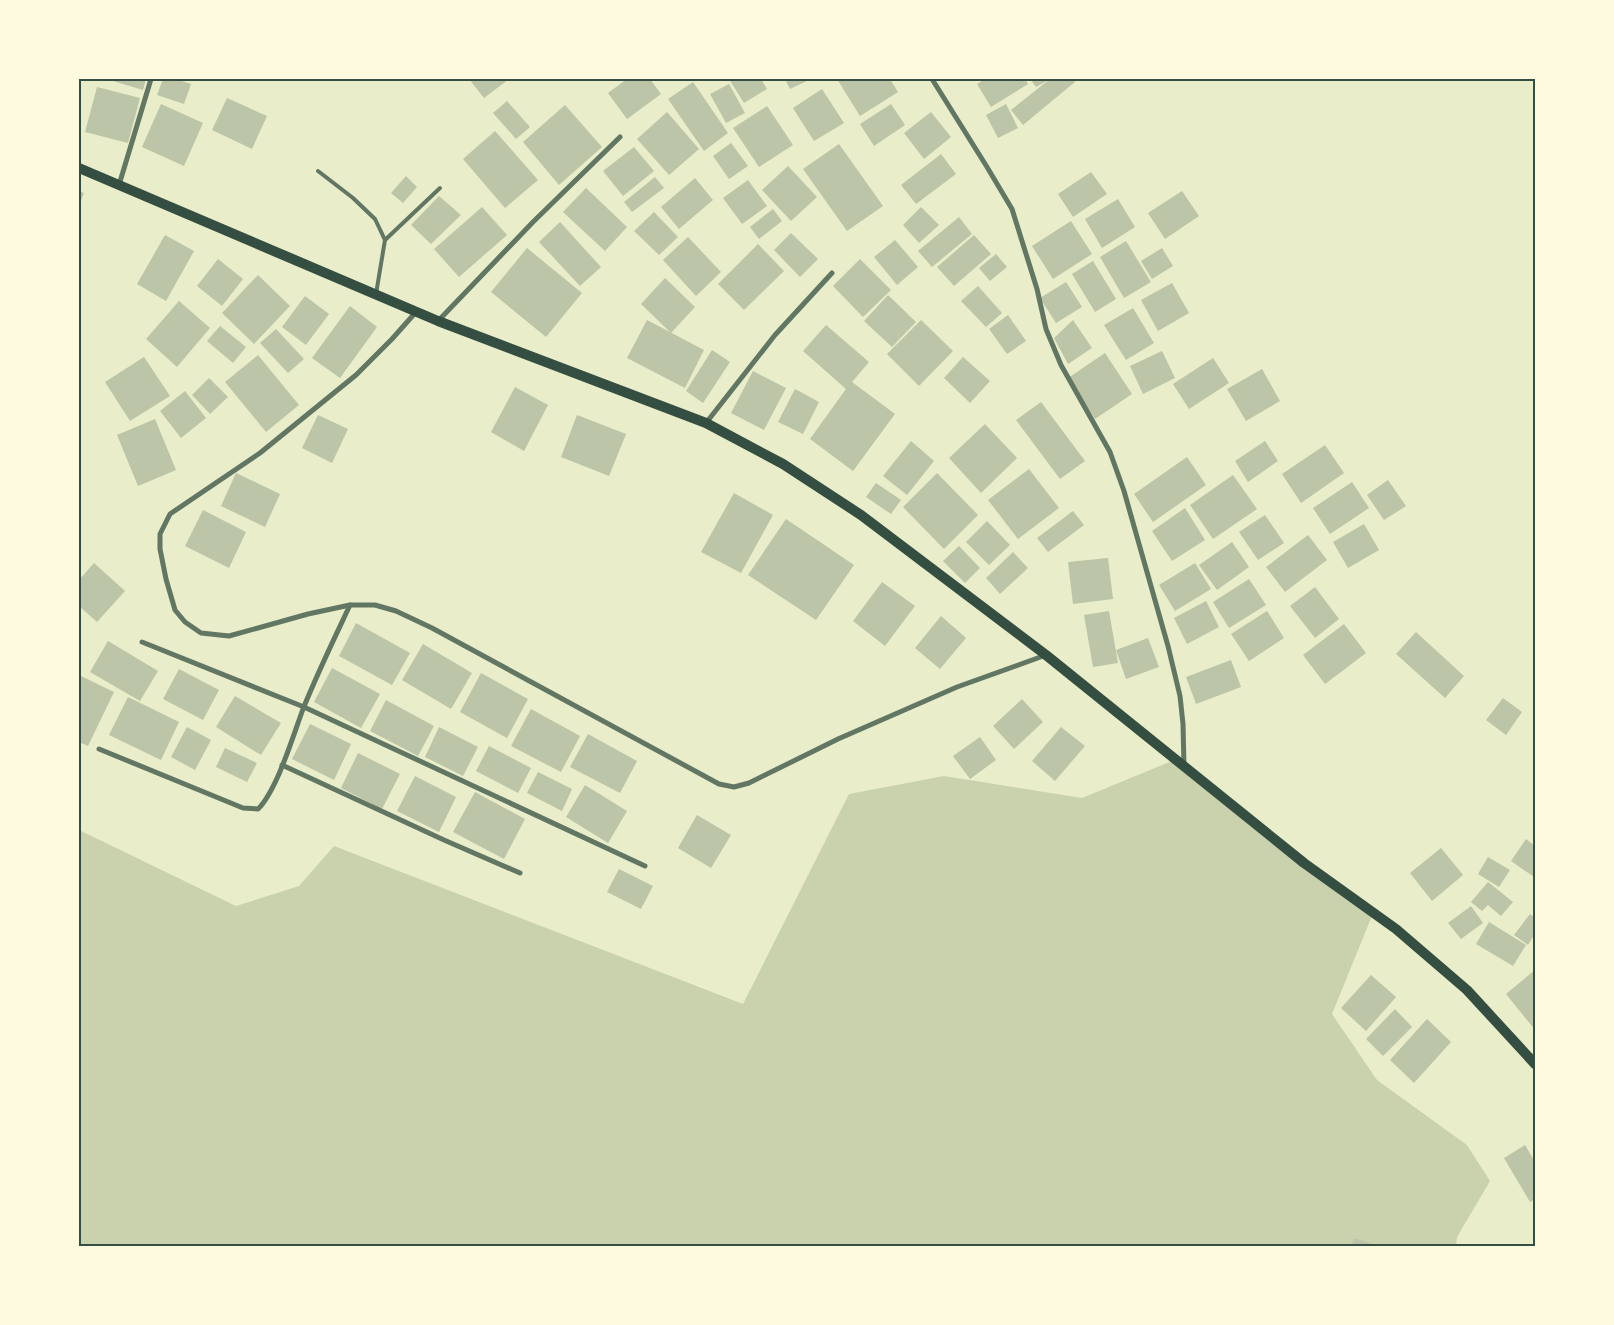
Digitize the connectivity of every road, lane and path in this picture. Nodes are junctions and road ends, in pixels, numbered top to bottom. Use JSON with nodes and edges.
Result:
{"nodes":[{"id":1,"x":151,"y":79,"type":"edge"},
{"id":2,"x":932,"y":79,"type":"edge"},
{"id":3,"x":620,"y":137,"type":"dead end"},
{"id":4,"x":79,"y":168,"type":"edge"},
{"id":5,"x":318,"y":171,"type":"dead end"},
{"id":6,"x":119,"y":185,"type":"junction"},
{"id":7,"x":440,"y":188,"type":"dead end"},
{"id":8,"x":384,"y":240,"type":"junction"},
{"id":9,"x":832,"y":273,"type":"dead end"},
{"id":10,"x":376,"y":294,"type":"junction"},
{"id":11,"x":416,"y":311,"type":"junction"},
{"id":12,"x":438,"y":321,"type":"junction"},
{"id":13,"x":706,"y":424,"type":"junction"},
{"id":14,"x":350,"y":604,"type":"junction"},
{"id":15,"x":142,"y":642,"type":"dead end"},
{"id":16,"x":1046,"y":655,"type":"junction"},
{"id":17,"x":304,"y":707,"type":"junction"},
{"id":18,"x":99,"y":749,"type":"dead end"},
{"id":19,"x":282,"y":765,"type":"junction"},
{"id":20,"x":1184,"y":768,"type":"junction"},
{"id":21,"x":645,"y":866,"type":"dead end"},
{"id":22,"x":520,"y":873,"type":"dead end"},
{"id":23,"x":1535,"y":1064,"type":"edge"}],
"edges":[{"from":1,"to":6,"type":"street"},
{"from":2,"to":20,"type":"street"},
{"from":3,"to":12,"type":"street"},
{"from":4,"to":6,"type":"main road"},
{"from":5,"to":8,"type":"lane"},
{"from":6,"to":10,"type":"main road"},
{"from":7,"to":8,"type":"lane"},
{"from":8,"to":10,"type":"lane"},
{"from":9,"to":13,"type":"street"},
{"from":10,"to":11,"type":"main road"},
{"from":11,"to":12,"type":"main road"},
{"from":11,"to":14,"type":"street"},
{"from":12,"to":13,"type":"main road"},
{"from":13,"to":16,"type":"main road"},
{"from":14,"to":16,"type":"street"},
{"from":14,"to":17,"type":"street"},
{"from":15,"to":17,"type":"street"},
{"from":16,"to":20,"type":"main road"},
{"from":17,"to":19,"type":"street"},
{"from":17,"to":21,"type":"street"},
{"from":18,"to":19,"type":"street"},
{"from":19,"to":22,"type":"street"},
{"from":20,"to":23,"type":"main road"}]}
